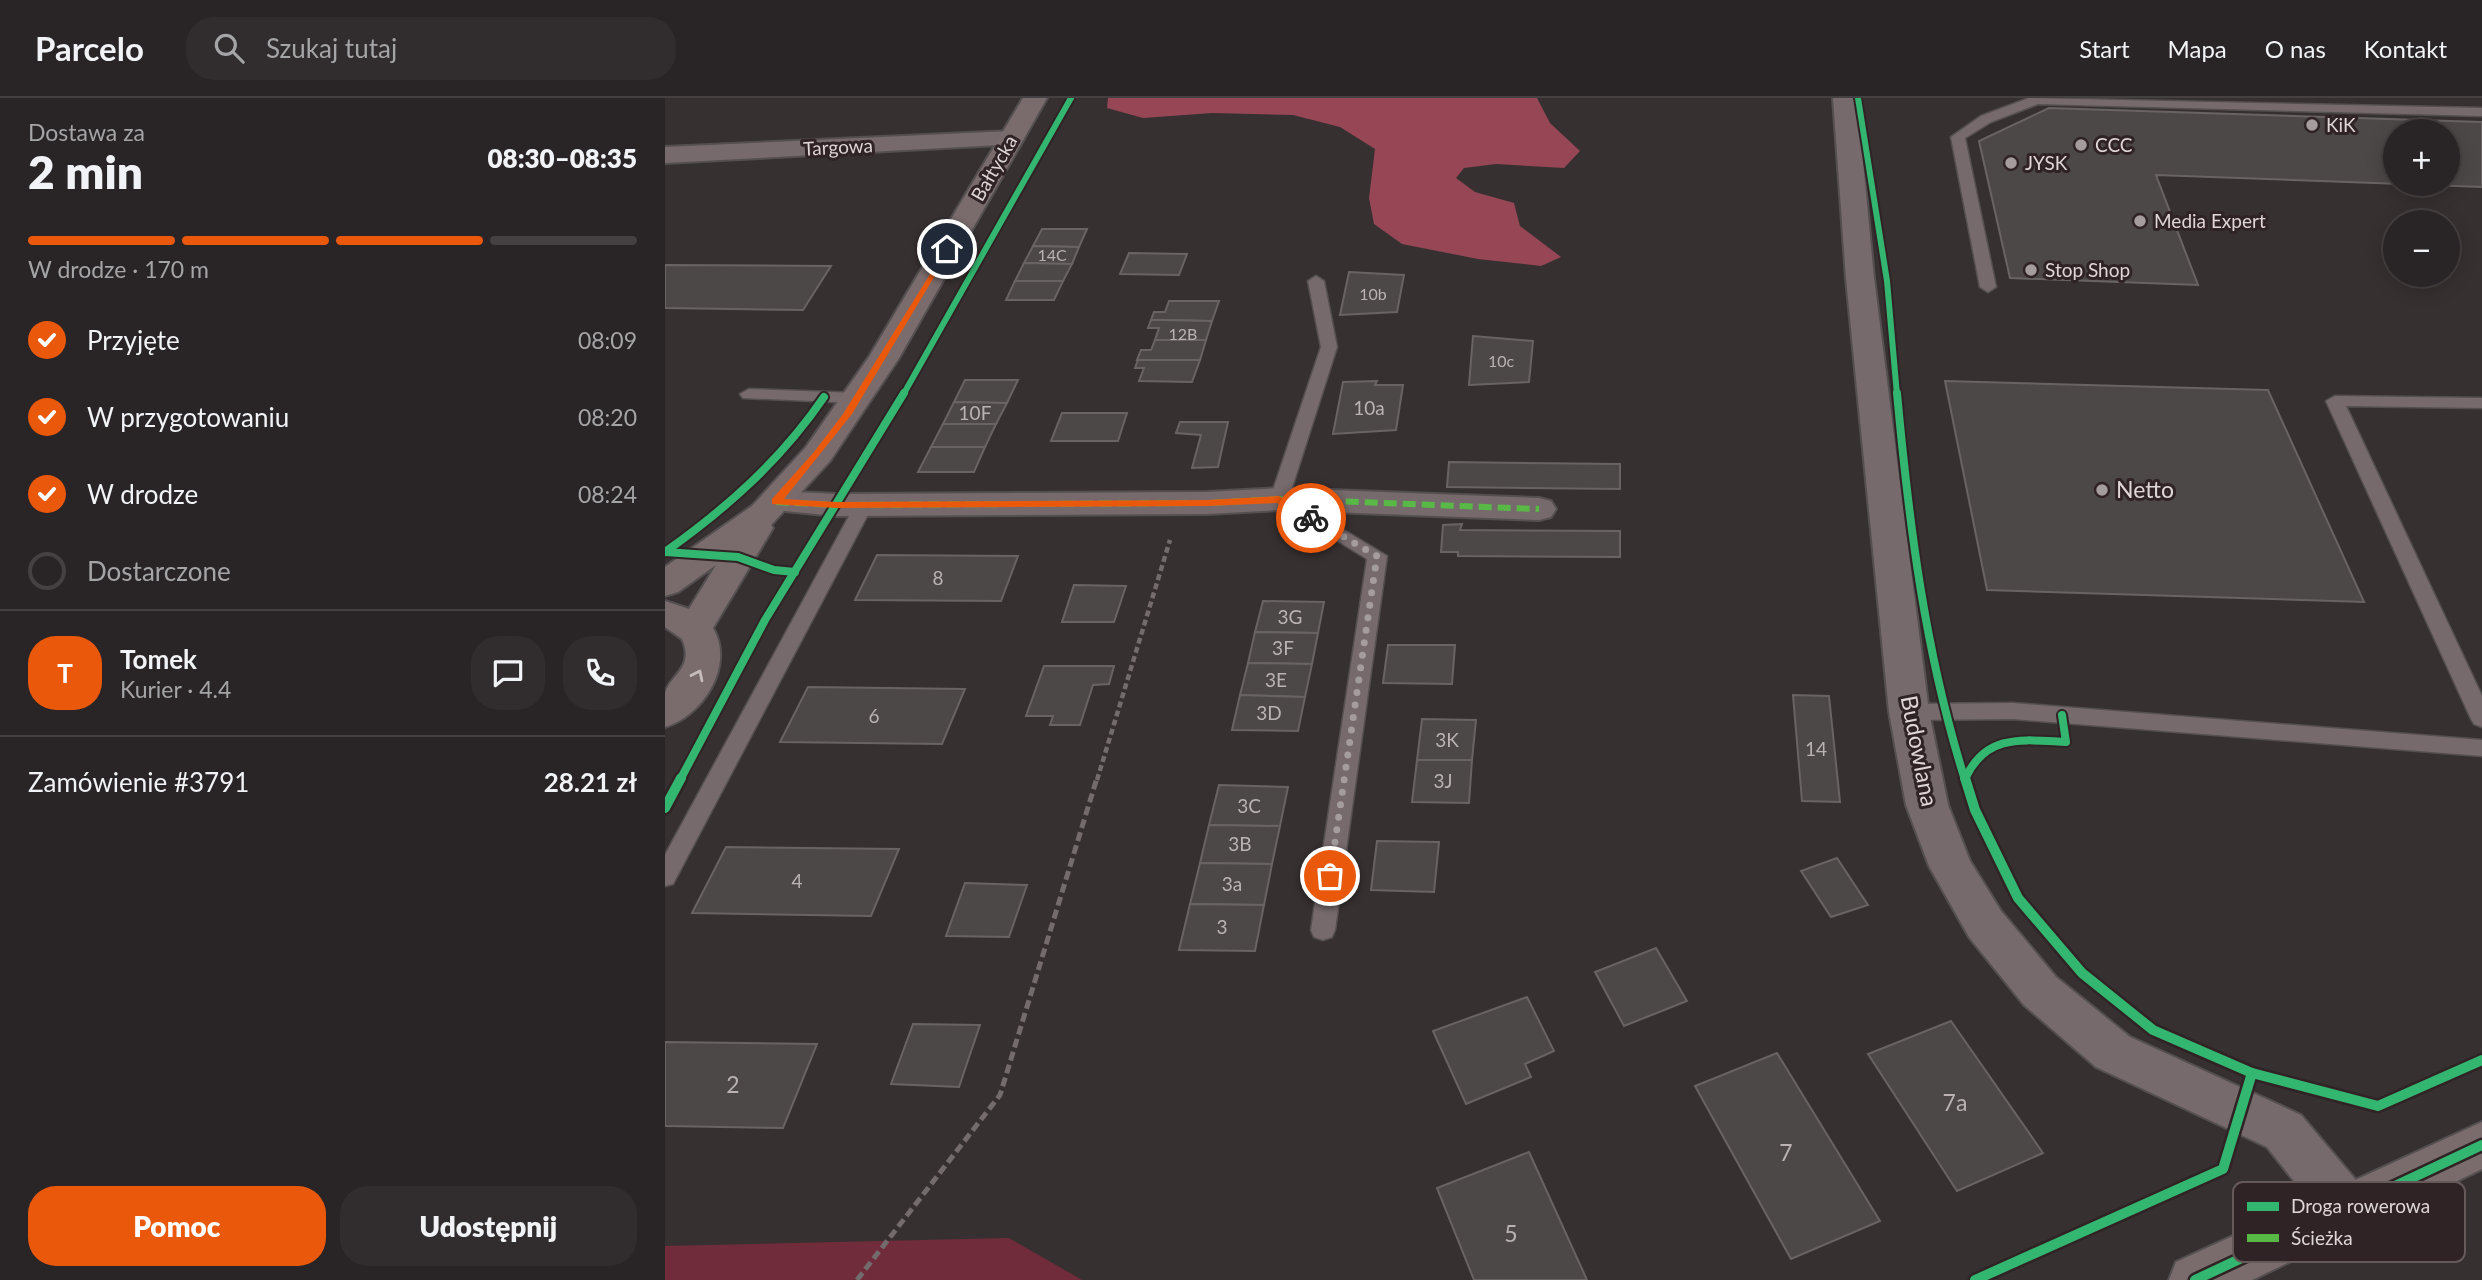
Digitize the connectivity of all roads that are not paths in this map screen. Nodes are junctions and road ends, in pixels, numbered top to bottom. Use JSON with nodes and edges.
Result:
{"nodes":[{"id":1,"x":1035,"y":98,"type":"edge"},
{"id":2,"x":1845,"y":98,"type":"edge"},
{"id":3,"x":2482,"y":112,"type":"edge"},
{"id":4,"x":1011,"y":139,"type":"junction"},
{"id":5,"x":665,"y":155,"type":"edge"},
{"id":6,"x":1316,"y":281,"type":"dead end"},
{"id":7,"x":1988,"y":287,"type":"dead end"},
{"id":8,"x":749,"y":394,"type":"dead end"},
{"id":9,"x":857,"y":398,"type":"junction"},
{"id":10,"x":2482,"y":403,"type":"edge"},
{"id":11,"x":1279,"y":499,"type":"junction"},
{"id":12,"x":865,"y":505,"type":"junction"},
{"id":13,"x":770,"y":508,"type":"junction"},
{"id":14,"x":1539,"y":509,"type":"dead end"},
{"id":15,"x":665,"y":584,"type":"edge"},
{"id":16,"x":680,"y":620,"type":"edge"},
{"id":17,"x":1909,"y":712,"type":"junction"},
{"id":18,"x":665,"y":713,"type":"edge"},
{"id":19,"x":2482,"y":719,"type":"edge"},
{"id":20,"x":2482,"y":748,"type":"edge"},
{"id":21,"x":665,"y":877,"type":"edge"},
{"id":22,"x":1322,"y":930,"type":"dead end"},
{"id":23,"x":2482,"y":1146,"type":"edge"},
{"id":24,"x":2326,"y":1182,"type":"edge"},
{"id":25,"x":2404,"y":1182,"type":"edge"},
{"id":26,"x":2233,"y":1262,"type":"edge"},
{"id":27,"x":2195,"y":1280,"type":"edge"}],
"edges":[{"from":1,"to":4,"type":"main road","name":"Bałtycka"},
{"from":2,"to":17,"type":"street","name":"Budowlana"},
{"from":3,"to":7,"type":"lane"},
{"from":4,"to":5,"type":"street","name":"Targowa"},
{"from":4,"to":9,"type":"main road","name":"Bałtycka"},
{"from":6,"to":11,"type":"lane"},
{"from":8,"to":9,"type":"lane"},
{"from":9,"to":13,"type":"main road","name":"Bałtycka"},
{"from":10,"to":19,"type":"lane"},
{"from":11,"to":12,"type":"street"},
{"from":11,"to":14,"type":"street"},
{"from":11,"to":22,"type":"lane"},
{"from":12,"to":13,"type":"street"},
{"from":12,"to":21,"type":"lane"},
{"from":13,"to":15,"type":"main road","name":"Bałtycka"},
{"from":13,"to":16,"type":"main road","name":"Bałtycka"},
{"from":18,"to":16,"type":"main road","one_way":true},
{"from":17,"to":20,"type":"lane"},
{"from":17,"to":24,"type":"street","name":"Budowlana"},
{"from":23,"to":25,"type":"main road"},
{"from":26,"to":27,"type":"main road"}]}
